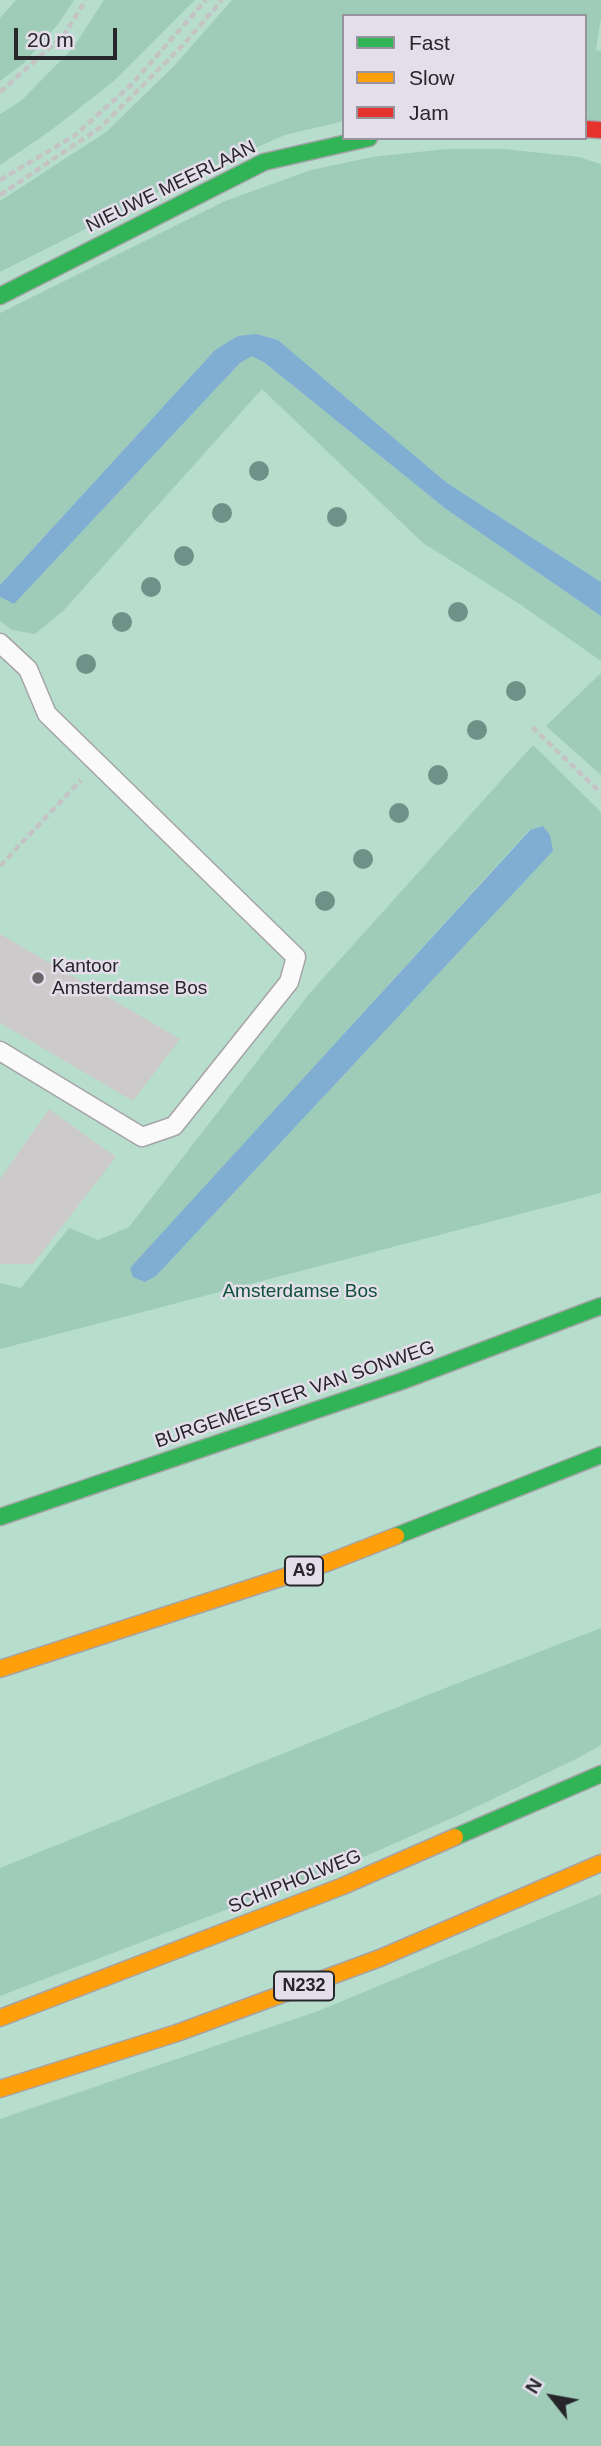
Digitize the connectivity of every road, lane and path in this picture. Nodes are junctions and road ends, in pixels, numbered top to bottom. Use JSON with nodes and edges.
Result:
{"nodes":[{"id":1,"x":86,"y":0,"type":"edge"},
{"id":2,"x":206,"y":0,"type":"edge"},
{"id":3,"x":222,"y":0,"type":"edge"},
{"id":4,"x":0,"y":92,"type":"edge"},
{"id":5,"x":360,"y":140,"type":"edge"},
{"id":6,"x":0,"y":180,"type":"edge"},
{"id":7,"x":0,"y":195,"type":"edge"},
{"id":8,"x":0,"y":296,"type":"edge"},
{"id":9,"x":0,"y":643,"type":"edge"},
{"id":10,"x":531,"y":727,"type":"dead end"},
{"id":11,"x":96,"y":762,"type":"junction"},
{"id":12,"x":601,"y":793,"type":"edge"},
{"id":13,"x":0,"y":866,"type":"edge"},
{"id":14,"x":0,"y":1051,"type":"edge"},
{"id":15,"x":601,"y":1306,"type":"edge"},
{"id":16,"x":601,"y":1455,"type":"edge"},
{"id":17,"x":0,"y":1517,"type":"edge"},
{"id":18,"x":0,"y":1669,"type":"edge"},
{"id":19,"x":601,"y":1774,"type":"edge"},
{"id":20,"x":601,"y":1863,"type":"edge"},
{"id":21,"x":0,"y":2018,"type":"edge"},
{"id":22,"x":0,"y":2089,"type":"edge"}],
"edges":[{"from":1,"to":4,"type":"path"},
{"from":2,"to":6,"type":"path"},
{"from":3,"to":7,"type":"path"},
{"from":5,"to":8,"type":"main road","name":"NIEUWE MEERLAAN"},
{"from":9,"to":11,"type":"lane"},
{"from":10,"to":12,"type":"path"},
{"from":11,"to":13,"type":"path"},
{"from":11,"to":14,"type":"lane"},
{"from":15,"to":17,"type":"main road","name":"BURGEMEESTER VAN SONWEG"},
{"from":16,"to":18,"type":"main road","number":"A9"},
{"from":19,"to":21,"type":"main road","name":"SCHIPHOLWEG"},
{"from":20,"to":22,"type":"main road","number":"N232"}]}
